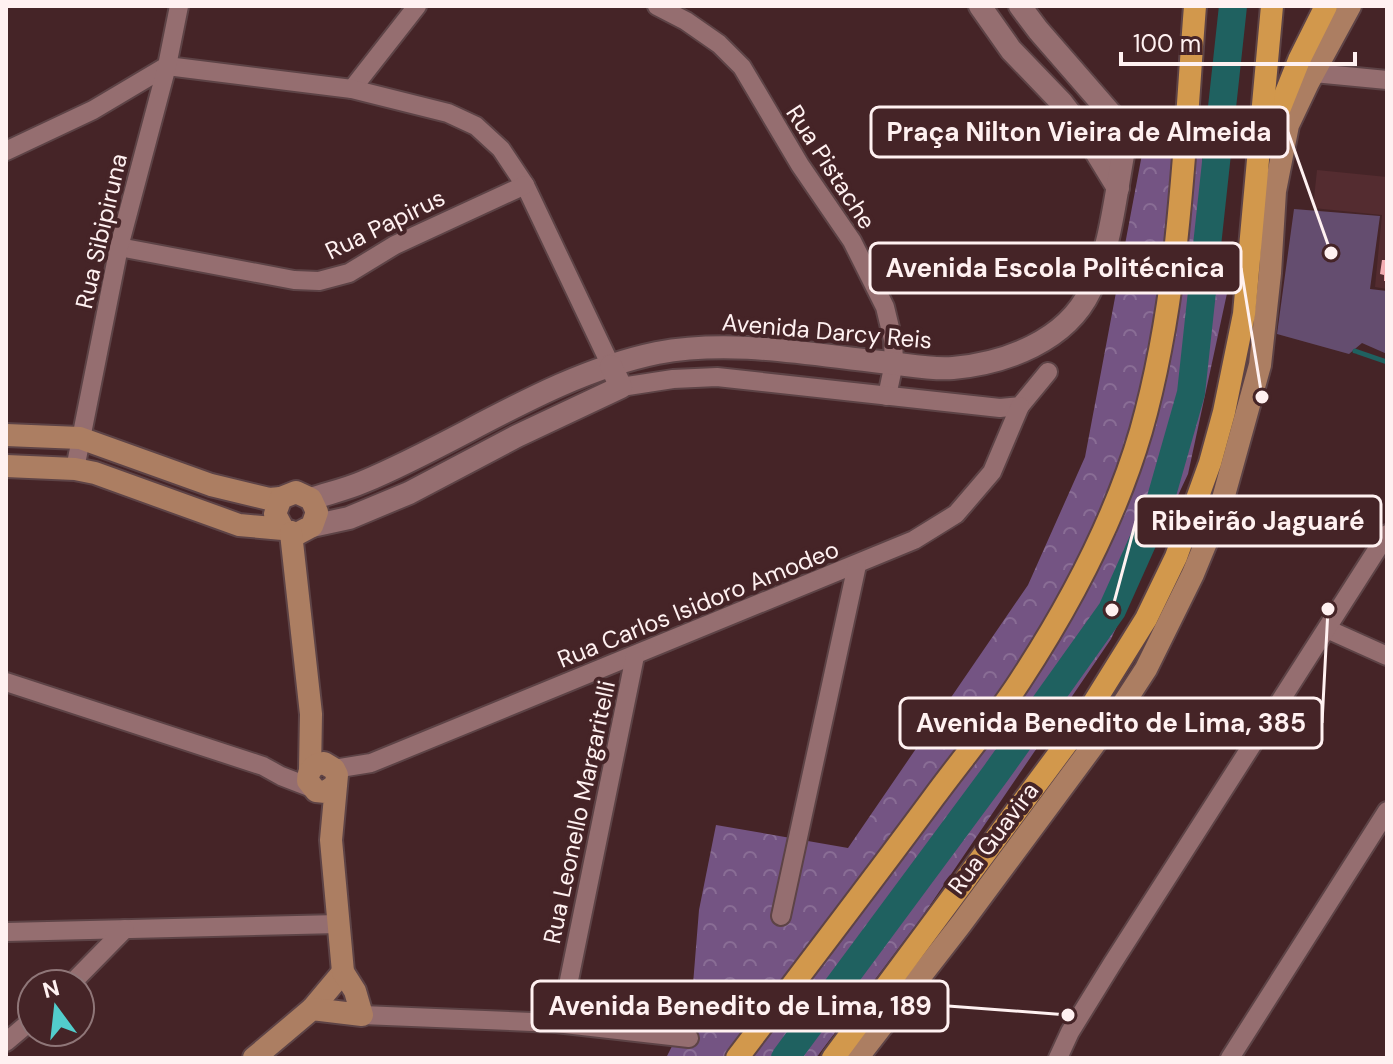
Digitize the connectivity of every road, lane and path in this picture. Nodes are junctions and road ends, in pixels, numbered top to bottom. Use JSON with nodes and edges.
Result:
{"nodes":[{"id":1,"x":179,"y":6,"type":"edge"},
{"id":2,"x":417,"y":6,"type":"edge"},
{"id":3,"x":657,"y":6,"type":"edge"},
{"id":4,"x":980,"y":6,"type":"edge"},
{"id":5,"x":1020,"y":6,"type":"edge"},
{"id":6,"x":1195,"y":6,"type":"edge"},
{"id":7,"x":1272,"y":6,"type":"edge"},
{"id":8,"x":1326,"y":6,"type":"edge"},
{"id":9,"x":1350,"y":6,"type":"edge"},
{"id":10,"x":167,"y":66,"type":"junction"},
{"id":11,"x":1314,"y":73,"type":"junction"},
{"id":12,"x":1387,"y":80,"type":"edge"},
{"id":13,"x":352,"y":89,"type":"junction"},
{"id":14,"x":6,"y":151,"type":"edge"},
{"id":15,"x":1259,"y":162,"type":"junction"},
{"id":16,"x":525,"y":185,"type":"junction"},
{"id":17,"x":1118,"y":188,"type":"junction"},
{"id":18,"x":119,"y":247,"type":"junction"},
{"id":19,"x":894,"y":363,"type":"junction"},
{"id":20,"x":611,"y":366,"type":"junction"},
{"id":21,"x":1048,"y":372,"type":"dead end"},
{"id":22,"x":621,"y":387,"type":"junction"},
{"id":23,"x":539,"y":394,"type":"junction"},
{"id":24,"x":887,"y":396,"type":"junction"},
{"id":25,"x":1020,"y":406,"type":"junction"},
{"id":26,"x":534,"y":429,"type":"junction"},
{"id":27,"x":6,"y":435,"type":"edge"},
{"id":28,"x":80,"y":438,"type":"junction"},
{"id":29,"x":6,"y":466,"type":"edge"},
{"id":30,"x":75,"y":469,"type":"junction"},
{"id":31,"x":281,"y":498,"type":"junction"},
{"id":32,"x":311,"y":499,"type":"junction"},
{"id":33,"x":295,"y":530,"type":"junction"},
{"id":34,"x":1387,"y":534,"type":"edge"},
{"id":35,"x":857,"y":565,"type":"junction"},
{"id":36,"x":1327,"y":629,"type":"junction"},
{"id":37,"x":635,"y":656,"type":"junction"},
{"id":38,"x":1387,"y":656,"type":"edge"},
{"id":39,"x":6,"y":682,"type":"edge"},
{"id":40,"x":321,"y":777,"type":"junction"},
{"id":41,"x":1386,"y":813,"type":"edge"},
{"id":42,"x":781,"y":916,"type":"dead end"},
{"id":43,"x":339,"y":924,"type":"junction"},
{"id":44,"x":125,"y":929,"type":"junction"},
{"id":45,"x":6,"y":932,"type":"edge"},
{"id":46,"x":87,"y":968,"type":"edge"},
{"id":47,"x":343,"y":972,"type":"junction"},
{"id":48,"x":312,"y":1009,"type":"junction"},
{"id":49,"x":362,"y":1015,"type":"junction"},
{"id":50,"x":556,"y":1023,"type":"junction"},
{"id":51,"x":689,"y":1038,"type":"dead end"},
{"id":52,"x":254,"y":1058,"type":"edge"},
{"id":53,"x":737,"y":1058,"type":"edge"},
{"id":54,"x":833,"y":1058,"type":"edge"},
{"id":55,"x":857,"y":1058,"type":"edge"},
{"id":56,"x":1058,"y":1058,"type":"edge"},
{"id":57,"x":1230,"y":1058,"type":"edge"}],
"edges":[{"from":1,"to":10,"type":"street","name":"Rua Sibipiruna"},
{"from":2,"to":13,"type":"street"},
{"from":3,"to":19,"type":"street","name":"Rua Pistache"},
{"from":4,"to":17,"type":"street"},
{"from":5,"to":17,"type":"street","name":"Avenida Darcy Reis"},
{"from":6,"to":53,"type":"highway"},
{"from":7,"to":15,"type":"highway"},
{"from":8,"to":15,"type":"highway"},
{"from":9,"to":11,"type":"main road","name":"Rua Guavira"},
{"from":10,"to":13,"type":"street"},
{"from":10,"to":14,"type":"street"},
{"from":10,"to":18,"type":"street","name":"Rua Sibipiruna"},
{"from":11,"to":12,"type":"street"},
{"from":11,"to":55,"type":"main road","name":"Rua Guavira"},
{"from":13,"to":16,"type":"street"},
{"from":15,"to":54,"type":"highway"},
{"from":16,"to":18,"type":"street","name":"Rua Papirus"},
{"from":16,"to":20,"type":"street"},
{"from":17,"to":19,"type":"street","name":"Avenida Darcy Reis"},
{"from":18,"to":28,"type":"street","name":"Rua Sibipiruna"},
{"from":19,"to":20,"type":"street","name":"Avenida Darcy Reis"},
{"from":19,"to":24,"type":"street","name":"Rua Pistache"},
{"from":20,"to":22,"type":"street"},
{"from":20,"to":23,"type":"street","name":"Avenida Darcy Reis"},
{"from":21,"to":25,"type":"street"},
{"from":22,"to":24,"type":"street"},
{"from":22,"to":26,"type":"street"},
{"from":23,"to":26,"type":"street"},
{"from":23,"to":32,"type":"street","name":"Avenida Darcy Reis"},
{"from":24,"to":25,"type":"street"},
{"from":25,"to":35,"type":"street","name":"Rua Carlos Isidoro Amodeo"},
{"from":26,"to":33,"type":"street"},
{"from":27,"to":28,"type":"main road"},
{"from":28,"to":30,"type":"street","name":"Rua Sibipiruna"},
{"from":28,"to":31,"type":"main road"},
{"from":29,"to":30,"type":"main road"},
{"from":30,"to":33,"type":"main road"},
{"from":31,"to":32,"type":"main road"},
{"from":31,"to":33,"type":"main road"},
{"from":32,"to":33,"type":"main road"},
{"from":33,"to":40,"type":"main road"},
{"from":34,"to":36,"type":"street"},
{"from":35,"to":37,"type":"street","name":"Rua Carlos Isidoro Amodeo"},
{"from":35,"to":42,"type":"street"},
{"from":36,"to":38,"type":"street"},
{"from":36,"to":56,"type":"street"},
{"from":37,"to":40,"type":"street","name":"Rua Carlos Isidoro Amodeo"},
{"from":37,"to":50,"type":"street","name":"Rua Leonello Margaritelli"},
{"from":39,"to":40,"type":"street","name":"Rua Carlos Isidoro Amodeo"},
{"from":40,"to":43,"type":"main road"},
{"from":41,"to":57,"type":"street"},
{"from":43,"to":44,"type":"street"},
{"from":43,"to":47,"type":"main road"},
{"from":44,"to":45,"type":"street"},
{"from":44,"to":46,"type":"street"},
{"from":47,"to":48,"type":"main road"},
{"from":47,"to":49,"type":"main road"},
{"from":48,"to":49,"type":"main road"},
{"from":48,"to":52,"type":"main road"},
{"from":49,"to":50,"type":"street"},
{"from":50,"to":51,"type":"street"}]}
